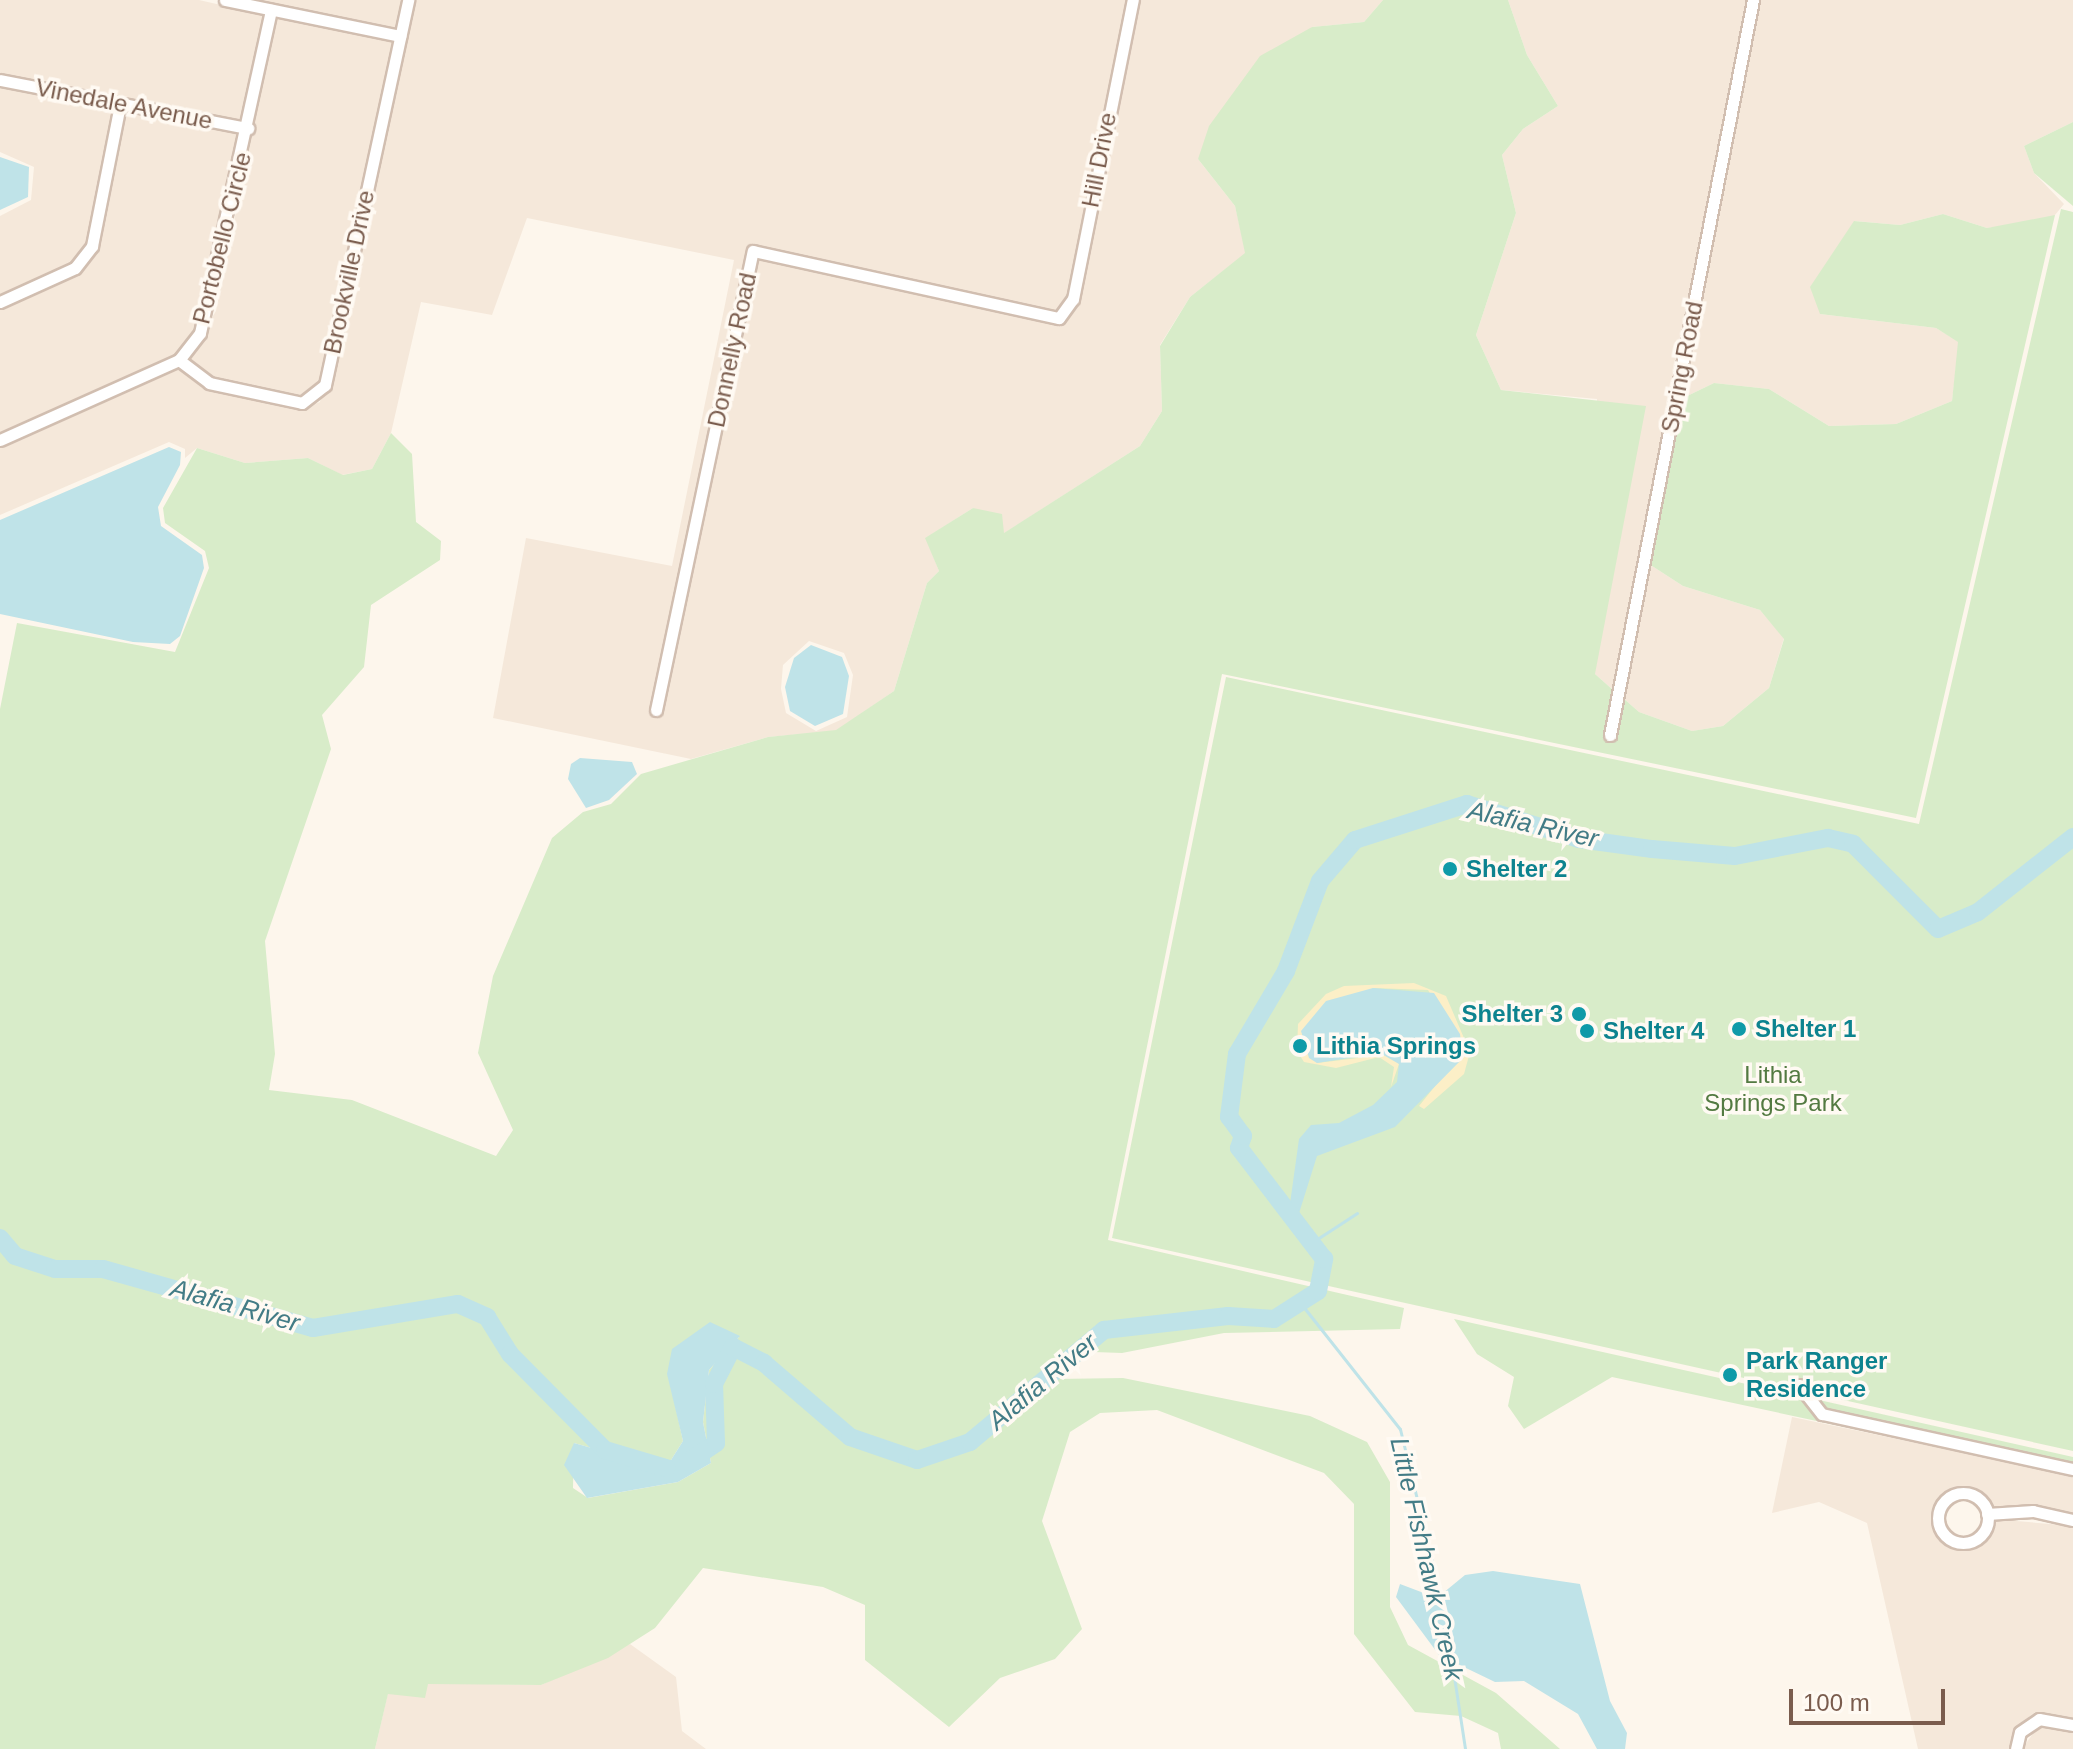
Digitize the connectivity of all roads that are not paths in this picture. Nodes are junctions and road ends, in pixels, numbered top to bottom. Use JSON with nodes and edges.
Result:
{"nodes":[{"id":1,"x":225,"y":0,"type":"edge"},
{"id":2,"x":408,"y":0,"type":"edge"},
{"id":3,"x":1133,"y":0,"type":"edge"},
{"id":4,"x":1753,"y":0,"type":"edge"},
{"id":5,"x":271,"y":10,"type":"junction"},
{"id":6,"x":400,"y":36,"type":"junction"},
{"id":7,"x":0,"y":80,"type":"edge"},
{"id":8,"x":120,"y":104,"type":"junction"},
{"id":9,"x":248,"y":128,"type":"junction"},
{"id":10,"x":0,"y":302,"type":"edge"},
{"id":11,"x":1059,"y":318,"type":"joint"},
{"id":12,"x":179,"y":360,"type":"junction"},
{"id":13,"x":0,"y":440,"type":"edge"},
{"id":14,"x":656,"y":710,"type":"dead end"},
{"id":15,"x":1610,"y":735,"type":"dead end"},
{"id":16,"x":1799,"y":1385,"type":"dead end"},
{"id":17,"x":2073,"y":1469,"type":"edge"},
{"id":18,"x":1987,"y":1514,"type":"junction"},
{"id":19,"x":2073,"y":1520,"type":"edge"},
{"id":20,"x":2073,"y":1725,"type":"edge"},
{"id":21,"x":2016,"y":1749,"type":"edge"}],
"edges":[{"from":1,"to":5,"type":"street"},
{"from":2,"to":6,"type":"street","name":"Brookville Drive"},
{"from":3,"to":11,"type":"street","name":"Hill Drive"},
{"from":4,"to":15,"type":"street","name":"Spring Road"},
{"from":5,"to":6,"type":"street"},
{"from":5,"to":9,"type":"street","name":"Portobello Circle"},
{"from":6,"to":12,"type":"street","name":"Brookville Drive"},
{"from":7,"to":8,"type":"street","name":"Vinedale Avenue"},
{"from":8,"to":9,"type":"street","name":"Vinedale Avenue"},
{"from":8,"to":10,"type":"street"},
{"from":9,"to":12,"type":"street","name":"Portobello Circle"},
{"from":11,"to":14,"type":"street","name":"Donnelly Road"},
{"from":12,"to":13,"type":"street"},
{"from":16,"to":17,"type":"street"},
{"from":18,"to":18,"type":"street"},
{"from":18,"to":19,"type":"street"},
{"from":20,"to":21,"type":"street"}]}
